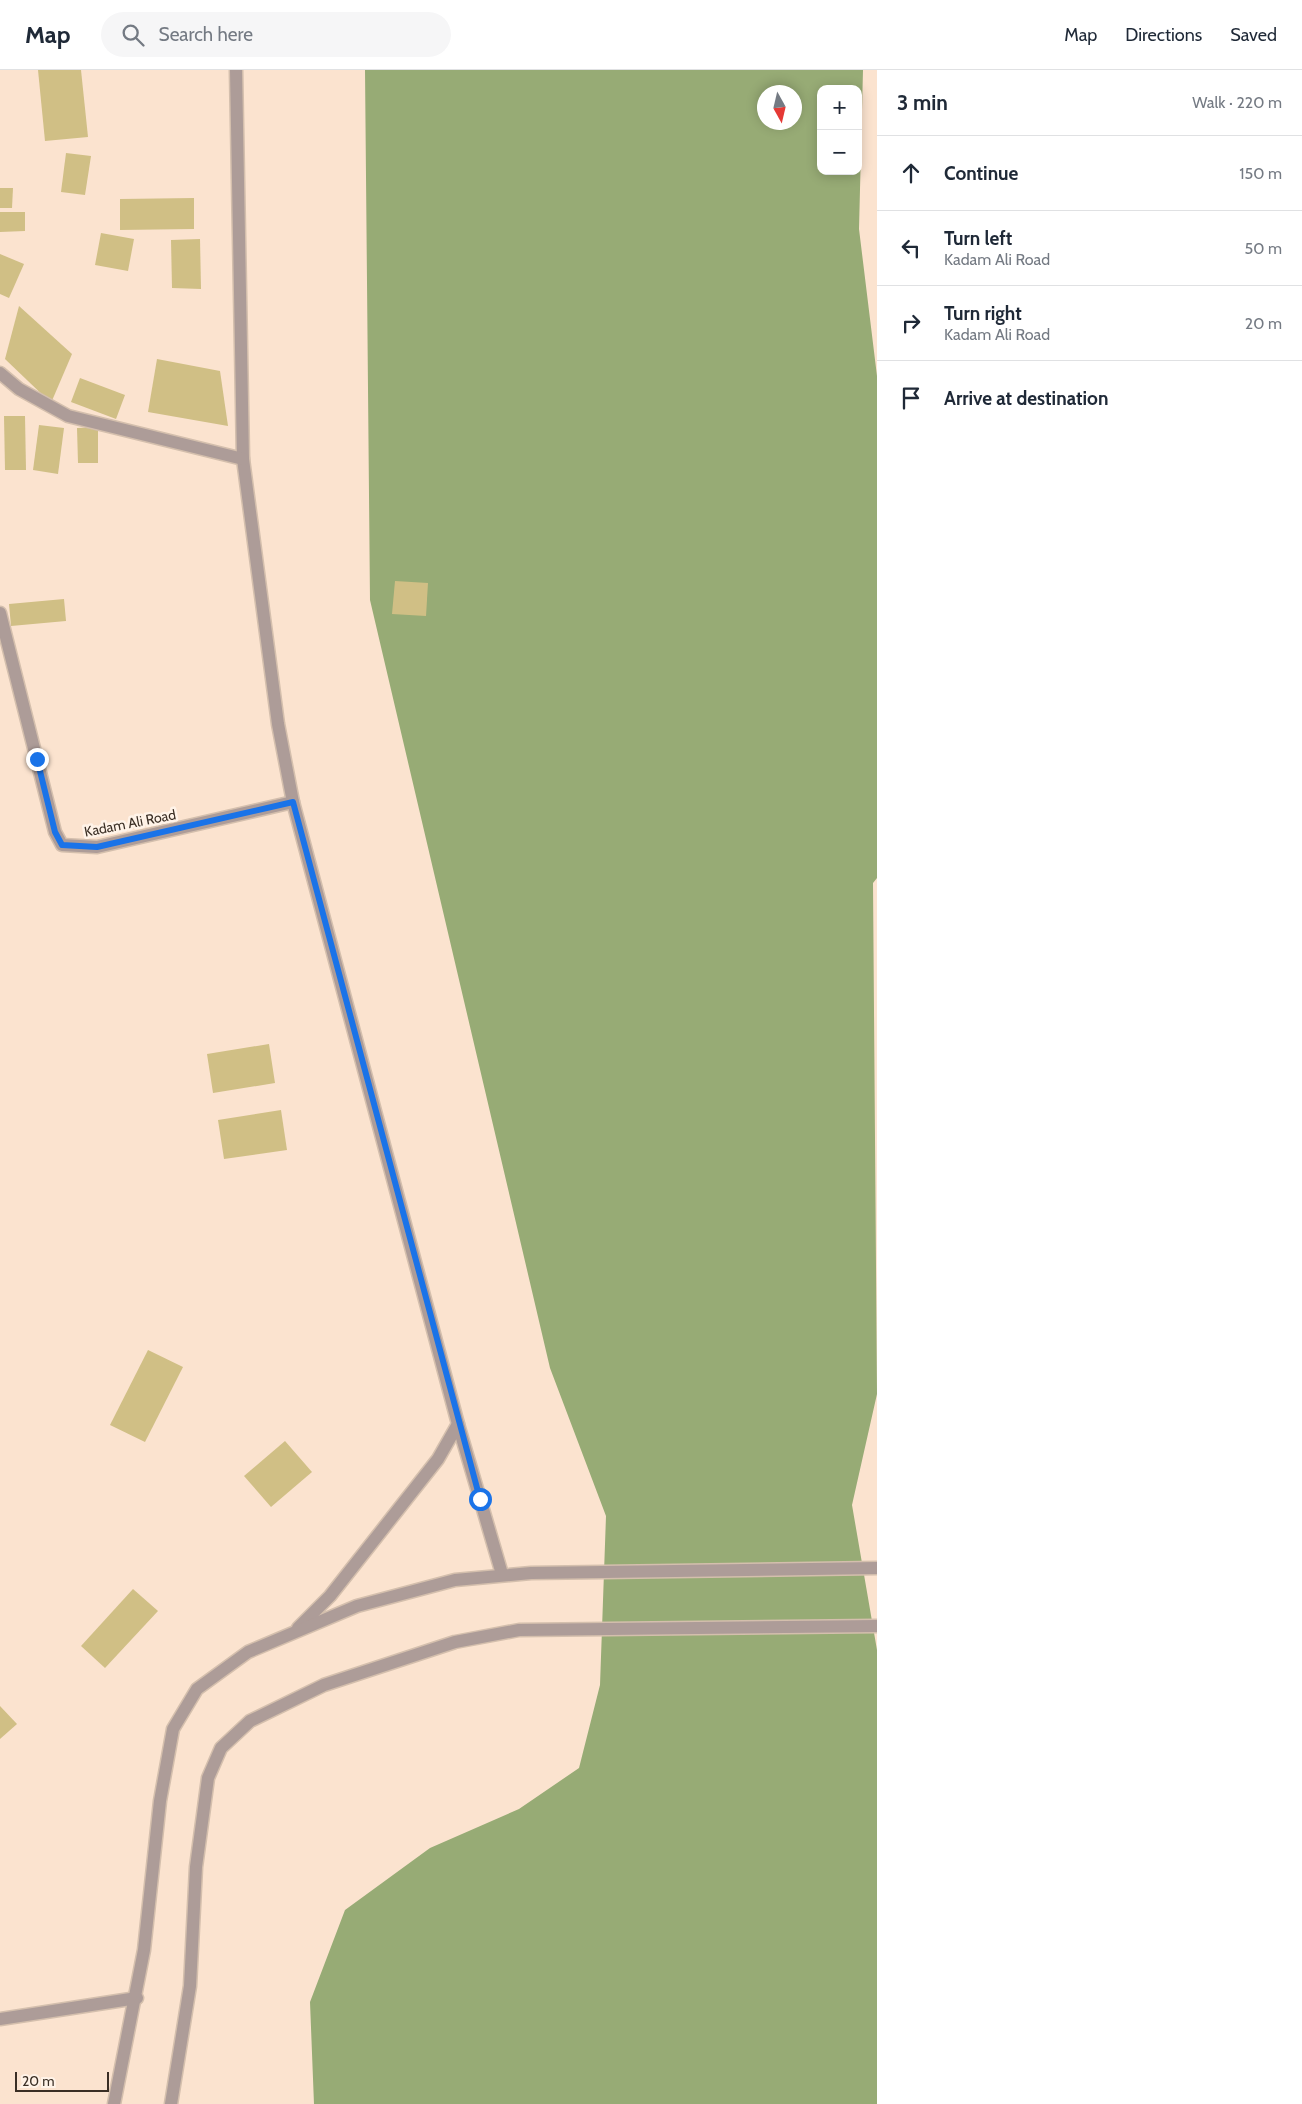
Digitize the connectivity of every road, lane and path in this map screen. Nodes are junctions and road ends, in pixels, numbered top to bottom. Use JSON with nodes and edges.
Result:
{"nodes":[{"id":1,"x":236,"y":70,"type":"edge"},
{"id":2,"x":0,"y":373,"type":"edge"},
{"id":3,"x":243,"y":459,"type":"junction"},
{"id":4,"x":0,"y":613,"type":"edge"},
{"id":5,"x":293,"y":802,"type":"junction"},
{"id":6,"x":458,"y":1424,"type":"junction"},
{"id":7,"x":877,"y":1568,"type":"edge"},
{"id":8,"x":502,"y":1574,"type":"junction"},
{"id":9,"x":877,"y":1626,"type":"edge"},
{"id":10,"x":295,"y":1631,"type":"junction"},
{"id":11,"x":137,"y":1998,"type":"junction"},
{"id":12,"x":0,"y":2019,"type":"edge"},
{"id":13,"x":114,"y":2104,"type":"edge"},
{"id":14,"x":171,"y":2104,"type":"edge"}],
"edges":[{"from":1,"to":3,"type":"street"},
{"from":2,"to":3,"type":"street"},
{"from":3,"to":5,"type":"street"},
{"from":4,"to":5,"type":"street","name":"Kadam Ali Road"},
{"from":5,"to":6,"type":"street"},
{"from":6,"to":8,"type":"street"},
{"from":6,"to":10,"type":"street"},
{"from":7,"to":8,"type":"street"},
{"from":8,"to":10,"type":"street"},
{"from":9,"to":14,"type":"street"},
{"from":10,"to":11,"type":"street"},
{"from":11,"to":12,"type":"street"},
{"from":11,"to":13,"type":"street"}]}
